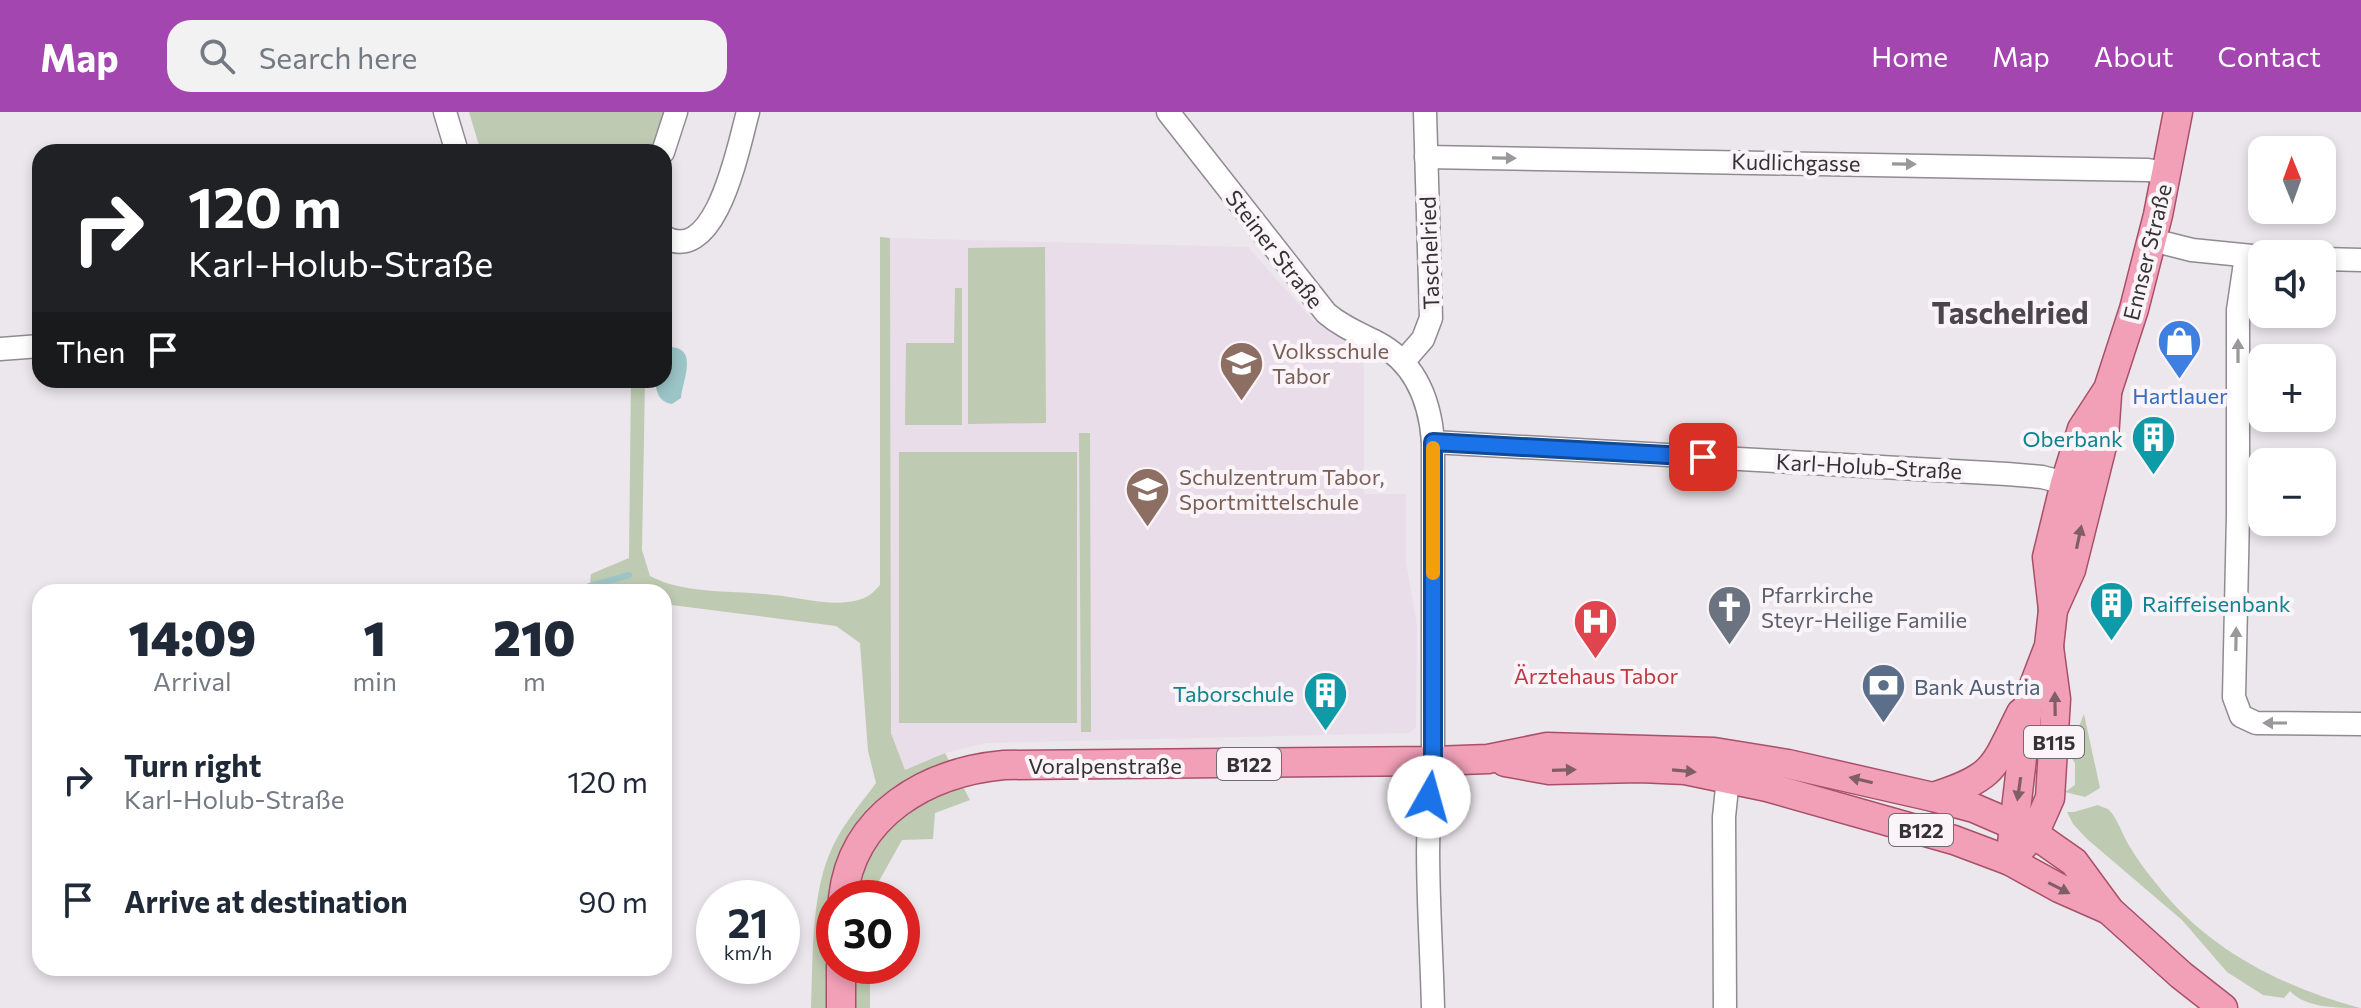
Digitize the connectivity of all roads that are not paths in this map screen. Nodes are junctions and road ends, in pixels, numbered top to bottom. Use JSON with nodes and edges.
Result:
{"nodes":[{"id":1,"x":445,"y":112,"type":"edge"},
{"id":2,"x":676,"y":112,"type":"edge"},
{"id":3,"x":748,"y":112,"type":"edge"},
{"id":4,"x":1168,"y":112,"type":"edge"},
{"id":5,"x":1425,"y":112,"type":"edge"},
{"id":6,"x":2178,"y":112,"type":"edge"},
{"id":7,"x":455,"y":144,"type":"edge"},
{"id":8,"x":666,"y":144,"type":"edge"},
{"id":9,"x":1426,"y":157,"type":"junction"},
{"id":10,"x":2167,"y":173,"type":"junction"},
{"id":11,"x":2152,"y":240,"type":"junction"},
{"id":12,"x":672,"y":241,"type":"edge"},
{"id":13,"x":2248,"y":255,"type":"edge"},
{"id":14,"x":2336,"y":259,"type":"edge"},
{"id":15,"x":2361,"y":260,"type":"edge"},
{"id":16,"x":2248,"y":276,"type":"edge"},
{"id":17,"x":32,"y":347,"type":"edge"},
{"id":18,"x":0,"y":349,"type":"edge"},
{"id":19,"x":1403,"y":362,"type":"junction"},
{"id":20,"x":2108,"y":389,"type":"junction"},
{"id":21,"x":1433,"y":442,"type":"junction"},
{"id":22,"x":2065,"y":483,"type":"junction"},
{"id":23,"x":2053,"y":610,"type":"junction"},
{"id":24,"x":2049,"y":646,"type":"junction"},
{"id":25,"x":2029,"y":698,"type":"junction"},
{"id":26,"x":2361,"y":724,"type":"edge"},
{"id":27,"x":1488,"y":759,"type":"junction"},
{"id":28,"x":1433,"y":761,"type":"junction"},
{"id":29,"x":1728,"y":778,"type":"junction"},
{"id":30,"x":1933,"y":797,"type":"junction"},
{"id":31,"x":2024,"y":829,"type":"junction"},
{"id":32,"x":2010,"y":861,"type":"junction"},
{"id":33,"x":848,"y":880,"type":"edge"},
{"id":34,"x":2110,"y":911,"type":"junction"},
{"id":35,"x":841,"y":984,"type":"edge"},
{"id":36,"x":841,"y":1008,"type":"edge"},
{"id":37,"x":1433,"y":1008,"type":"edge"},
{"id":38,"x":1725,"y":1008,"type":"edge"},
{"id":39,"x":2223,"y":1008,"type":"edge"}],
"edges":[{"from":1,"to":7,"type":"street"},
{"from":2,"to":8,"type":"street"},
{"from":3,"to":12,"type":"street"},
{"from":4,"to":19,"type":"street","name":"Steiner Straße"},
{"from":5,"to":9,"type":"street","name":"Taschelried"},
{"from":6,"to":10,"type":"main road","name":"Ennser Straße","number":"B115"},
{"from":9,"to":10,"type":"street","name":"Kudlichgasse","one_way":true},
{"from":9,"to":19,"type":"street","name":"Taschelried"},
{"from":10,"to":11,"type":"main road","name":"Ennser Straße","number":"B115"},
{"from":11,"to":13,"type":"street"},
{"from":11,"to":20,"type":"main road","name":"Ennser Straße","number":"B115"},
{"from":14,"to":15,"type":"street"},
{"from":26,"to":16,"type":"street","one_way":true},
{"from":17,"to":18,"type":"street"},
{"from":19,"to":21,"type":"street"},
{"from":20,"to":22,"type":"main road","name":"Ennser Straße","number":"B115"},
{"from":23,"to":20,"type":"main road","name":"Ennser Straße","number":"B115","one_way":true},
{"from":21,"to":22,"type":"street","name":"Karl-Holub-Straße"},
{"from":21,"to":28,"type":"street"},
{"from":22,"to":23,"type":"main road","name":"Ennser Straße","number":"B115"},
{"from":23,"to":24,"type":"main road","name":"Ennser Straße","number":"B115"},
{"from":24,"to":25,"type":"main road","name":"Ennser Straße","number":"B115"},
{"from":31,"to":24,"type":"main road","name":"Ennser Straße","number":"B115","one_way":true},
{"from":25,"to":30,"type":"main road"},
{"from":25,"to":31,"type":"main road","name":"Ennser Straße","number":"B115","one_way":true},
{"from":27,"to":28,"type":"main road","number":"B122"},
{"from":27,"to":29,"type":"main road","number":"B122","one_way":true},
{"from":30,"to":27,"type":"main road","number":"B122","one_way":true},
{"from":28,"to":33,"type":"main road","name":"Voralpenstraße","number":"B122"},
{"from":28,"to":37,"type":"street"},
{"from":29,"to":32,"type":"main road","number":"B122"},
{"from":29,"to":38,"type":"street"},
{"from":30,"to":31,"type":"main road","number":"B122"},
{"from":31,"to":32,"type":"main road","name":"Ennser Straße","number":"B115"},
{"from":31,"to":34,"type":"main road","number":"B122"},
{"from":32,"to":34,"type":"main road","number":"B122","one_way":true},
{"from":34,"to":39,"type":"main road","number":"B122"},
{"from":35,"to":36,"type":"main road"}]}
